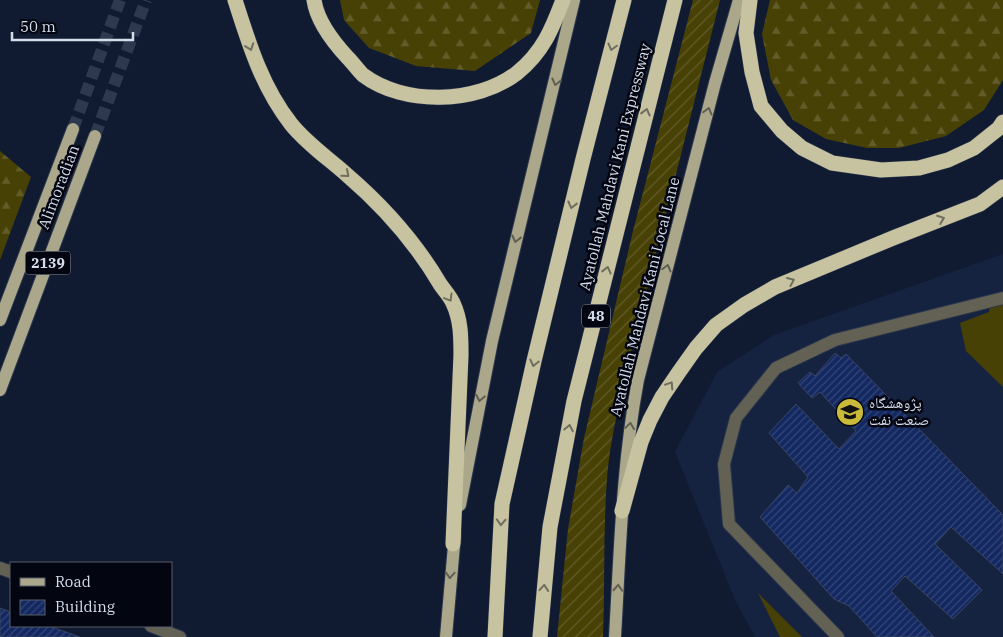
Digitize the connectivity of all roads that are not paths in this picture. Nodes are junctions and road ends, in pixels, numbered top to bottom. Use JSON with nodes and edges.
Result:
{"nodes":[{"id":1,"x":235,"y":0,"type":"edge"},
{"id":2,"x":314,"y":0,"type":"edge"},
{"id":3,"x":563,"y":0,"type":"edge"},
{"id":4,"x":574,"y":0,"type":"edge"},
{"id":5,"x":624,"y":0,"type":"edge"},
{"id":6,"x":675,"y":0,"type":"edge"},
{"id":7,"x":738,"y":0,"type":"edge"},
{"id":8,"x":750,"y":0,"type":"edge"},
{"id":9,"x":1003,"y":122,"type":"edge"},
{"id":10,"x":73,"y":129,"type":"tunnel mouth"},
{"id":11,"x":95,"y":136,"type":"tunnel mouth"},
{"id":12,"x":1003,"y":187,"type":"edge"},
{"id":13,"x":1003,"y":298,"type":"edge"},
{"id":14,"x":0,"y":320,"type":"edge"},
{"id":15,"x":0,"y":390,"type":"edge"},
{"id":16,"x":622,"y":512,"type":"junction"},
{"id":17,"x":453,"y":544,"type":"junction"},
{"id":18,"x":154,"y":627,"type":"edge"},
{"id":19,"x":180,"y":637,"type":"edge"},
{"id":20,"x":446,"y":637,"type":"edge"},
{"id":21,"x":495,"y":637,"type":"edge"},
{"id":22,"x":540,"y":637,"type":"edge"},
{"id":23,"x":615,"y":637,"type":"edge"},
{"id":24,"x":838,"y":637,"type":"edge"}],
"edges":[{"from":1,"to":17,"type":"highway","one_way":true},
{"from":2,"to":3,"type":"highway"},
{"from":4,"to":17,"type":"main road","one_way":true},
{"from":5,"to":21,"type":"highway","one_way":true},
{"from":22,"to":6,"type":"highway","name":"Ayatollah Mahdavi Kani Expressway","number":"48","one_way":true},
{"from":16,"to":7,"type":"main road","name":"Ayatollah Mahdavi Kani Local Lane","one_way":true},
{"from":8,"to":9,"type":"highway"},
{"from":10,"to":14,"type":"main road","name":"Alimoradian","number":"2139"},
{"from":11,"to":15,"type":"main road","name":"Alimoradian","number":"2139"},
{"from":16,"to":12,"type":"highway","one_way":true},
{"from":13,"to":24,"type":"street"},
{"from":23,"to":16,"type":"main road","name":"Ayatollah Mahdavi Kani Local Lane","one_way":true},
{"from":17,"to":20,"type":"main road","one_way":true},
{"from":18,"to":19,"type":"street"}]}
